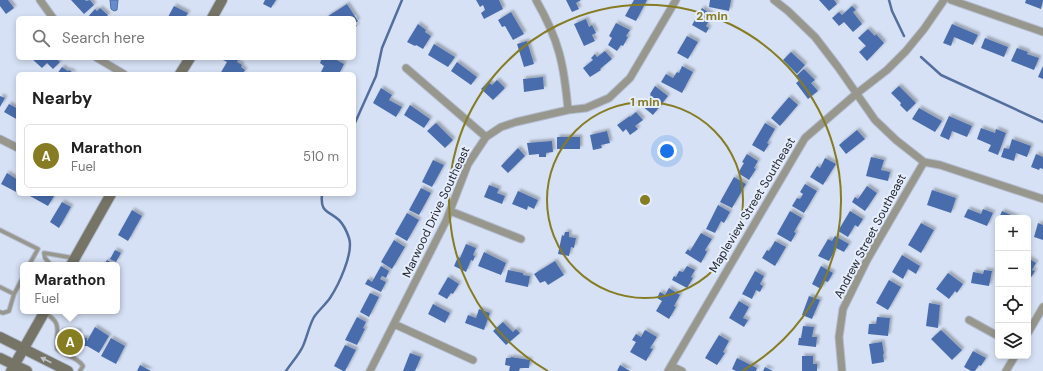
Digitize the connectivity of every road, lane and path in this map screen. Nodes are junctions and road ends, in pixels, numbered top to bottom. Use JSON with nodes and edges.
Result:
{"nodes":[{"id":1,"x":40,"y":0,"type":"edge"},
{"id":2,"x":222,"y":0,"type":"edge"},
{"id":3,"x":536,"y":0,"type":"edge"},
{"id":4,"x":676,"y":0,"type":"edge"},
{"id":5,"x":774,"y":0,"type":"edge"},
{"id":6,"x":944,"y":0,"type":"edge"},
{"id":7,"x":951,"y":0,"type":"edge"},
{"id":8,"x":52,"y":16,"type":"edge"},
{"id":9,"x":213,"y":16,"type":"edge"},
{"id":10,"x":1043,"y":32,"type":"edge"},
{"id":11,"x":100,"y":60,"type":"edge"},
{"id":12,"x":189,"y":60,"type":"edge"},
{"id":13,"x":406,"y":68,"type":"dead end"},
{"id":14,"x":121,"y":72,"type":"edge"},
{"id":15,"x":181,"y":72,"type":"edge"},
{"id":16,"x":856,"y":94,"type":"junction"},
{"id":17,"x":568,"y":110,"type":"junction"},
{"id":18,"x":486,"y":137,"type":"junction"},
{"id":19,"x":0,"y":139,"type":"edge"},
{"id":20,"x":16,"y":147,"type":"edge"},
{"id":21,"x":924,"y":162,"type":"junction"},
{"id":22,"x":108,"y":196,"type":"edge"},
{"id":23,"x":1043,"y":199,"type":"edge"},
{"id":24,"x":450,"y":211,"type":"junction"},
{"id":25,"x":0,"y":230,"type":"edge"},
{"id":26,"x":521,"y":239,"type":"dead end"},
{"id":27,"x":38,"y":249,"type":"junction"},
{"id":28,"x":44,"y":253,"type":"junction"},
{"id":29,"x":31,"y":262,"type":"edge"},
{"id":30,"x":48,"y":262,"type":"edge"},
{"id":31,"x":73,"y":262,"type":"edge"},
{"id":32,"x":20,"y":283,"type":"edge"},
{"id":33,"x":1,"y":288,"type":"edge"},
{"id":34,"x":14,"y":294,"type":"junction"},
{"id":35,"x":1043,"y":306,"type":"edge"},
{"id":36,"x":0,"y":312,"type":"edge"},
{"id":37,"x":44,"y":314,"type":"edge"},
{"id":38,"x":48,"y":314,"type":"edge"},
{"id":39,"x":969,"y":320,"type":"dead end"},
{"id":40,"x":394,"y":324,"type":"junction"},
{"id":41,"x":1031,"y":328,"type":"edge"},
{"id":42,"x":995,"y":334,"type":"edge"},
{"id":43,"x":0,"y":336,"type":"edge"},
{"id":44,"x":24,"y":349,"type":"junction"},
{"id":45,"x":0,"y":358,"type":"edge"},
{"id":46,"x":1013,"y":359,"type":"edge"},
{"id":47,"x":473,"y":360,"type":"dead end"},
{"id":48,"x":13,"y":368,"type":"edge"},
{"id":49,"x":670,"y":368,"type":"edge"},
{"id":50,"x":27,"y":371,"type":"edge"},
{"id":51,"x":68,"y":371,"type":"edge"},
{"id":52,"x":80,"y":371,"type":"edge"},
{"id":53,"x":370,"y":371,"type":"edge"},
{"id":54,"x":682,"y":371,"type":"edge"},
{"id":55,"x":842,"y":371,"type":"edge"},
{"id":56,"x":1006,"y":371,"type":"edge"}],
"edges":[{"from":1,"to":8,"type":"street"},
{"from":2,"to":9,"type":"main road"},
{"from":3,"to":17,"type":"street"},
{"from":4,"to":17,"type":"street","name":"Marwood Drive Southeast"},
{"from":5,"to":16,"type":"street"},
{"from":6,"to":16,"type":"street","name":"Mapleview Street Southeast"},
{"from":7,"to":10,"type":"street"},
{"from":11,"to":14,"type":"street"},
{"from":12,"to":15,"type":"main road"},
{"from":13,"to":18,"type":"street"},
{"from":16,"to":21,"type":"street"},
{"from":16,"to":49,"type":"street","name":"Mapleview Street Southeast"},
{"from":17,"to":18,"type":"street","name":"Marwood Drive Southeast"},
{"from":18,"to":24,"type":"street","name":"Marwood Drive Southeast"},
{"from":19,"to":20,"type":"street"},
{"from":21,"to":23,"type":"street"},
{"from":21,"to":55,"type":"street","name":"Andrew Street Southeast"},
{"from":22,"to":31,"type":"main road"},
{"from":24,"to":26,"type":"street"},
{"from":24,"to":40,"type":"street","name":"Marwood Drive Southeast"},
{"from":25,"to":27,"type":"lane"},
{"from":27,"to":28,"type":"lane"},
{"from":27,"to":29,"type":"lane"},
{"from":28,"to":30,"type":"lane"},
{"from":28,"to":31,"type":"lane"},
{"from":32,"to":34,"type":"lane"},
{"from":33,"to":34,"type":"lane"},
{"from":34,"to":36,"type":"lane"},
{"from":35,"to":41,"type":"street"},
{"from":37,"to":44,"type":"main road"},
{"from":38,"to":52,"type":"lane"},
{"from":39,"to":42,"type":"street"},
{"from":40,"to":47,"type":"street"},
{"from":40,"to":53,"type":"street","name":"Marwood Drive Southeast"},
{"from":43,"to":44,"type":"main road"},
{"from":44,"to":48,"type":"main road"},
{"from":51,"to":44,"type":"main road","one_way":true},
{"from":45,"to":48,"type":"main road"},
{"from":46,"to":56,"type":"street"},
{"from":48,"to":50,"type":"main road"},
{"from":49,"to":54,"type":"street"}]}
